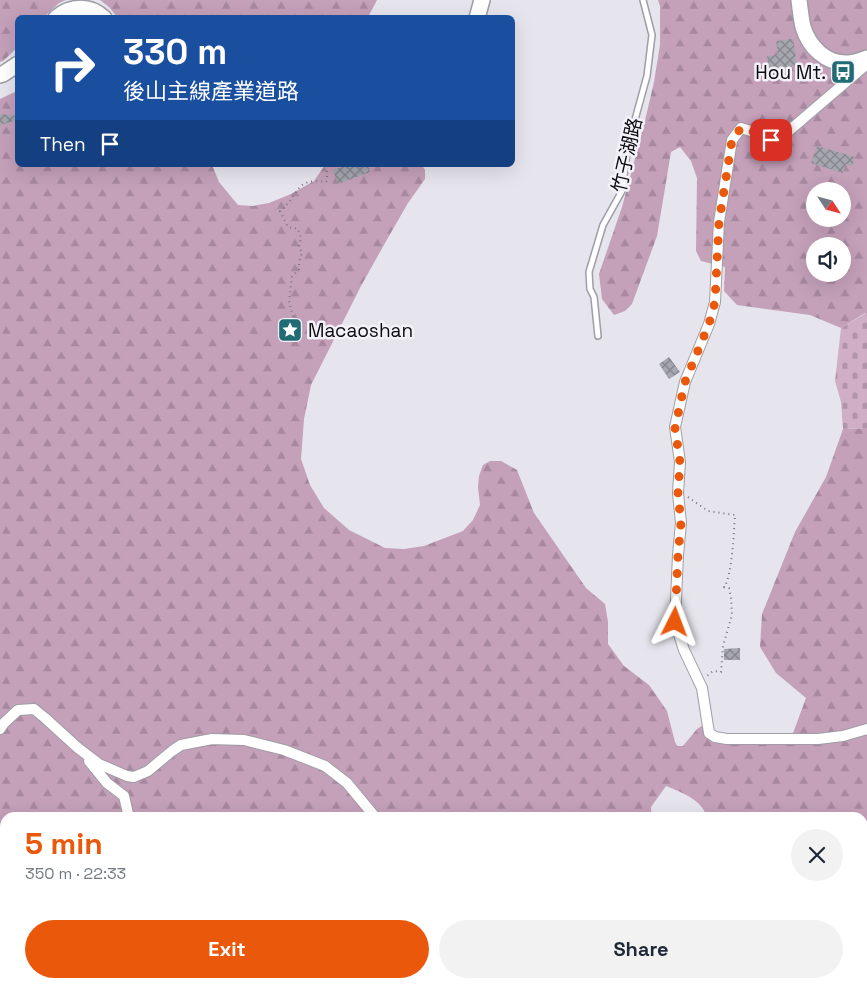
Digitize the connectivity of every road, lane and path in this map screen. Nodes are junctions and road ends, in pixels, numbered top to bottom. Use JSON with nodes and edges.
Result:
{"nodes":[{"id":1,"x":482,"y":0,"type":"edge"},
{"id":2,"x":643,"y":0,"type":"edge"},
{"id":3,"x":799,"y":0,"type":"edge"},
{"id":4,"x":60,"y":15,"type":"edge"},
{"id":5,"x":101,"y":15,"type":"edge"},
{"id":6,"x":478,"y":15,"type":"edge"},
{"id":7,"x":867,"y":58,"type":"edge"},
{"id":8,"x":867,"y":64,"type":"edge"},
{"id":9,"x":15,"y":66,"type":"edge"},
{"id":10,"x":0,"y":75,"type":"edge"},
{"id":11,"x":326,"y":167,"type":"edge"},
{"id":12,"x":294,"y":328,"type":"dead end"},
{"id":13,"x":598,"y":336,"type":"dead end"},
{"id":14,"x":678,"y":493,"type":"junction"},
{"id":15,"x":699,"y":680,"type":"junction"},
{"id":16,"x":0,"y":729,"type":"edge"},
{"id":17,"x":867,"y":729,"type":"edge"},
{"id":18,"x":78,"y":748,"type":"junction"},
{"id":19,"x":128,"y":812,"type":"edge"},
{"id":20,"x":371,"y":812,"type":"edge"}],
"edges":[{"from":1,"to":6,"type":"main road"},
{"from":2,"to":13,"type":"lane","name":"竹子湖路"},
{"from":3,"to":7,"type":"main road"},
{"from":4,"to":5,"type":"main road"},
{"from":8,"to":14,"type":"street"},
{"from":9,"to":10,"type":"main road"},
{"from":11,"to":12,"type":"path"},
{"from":14,"to":15,"type":"street"},
{"from":14,"to":15,"type":"path"},
{"from":15,"to":17,"type":"street"},
{"from":16,"to":18,"type":"street"},
{"from":18,"to":19,"type":"street"},
{"from":18,"to":20,"type":"street"}]}
